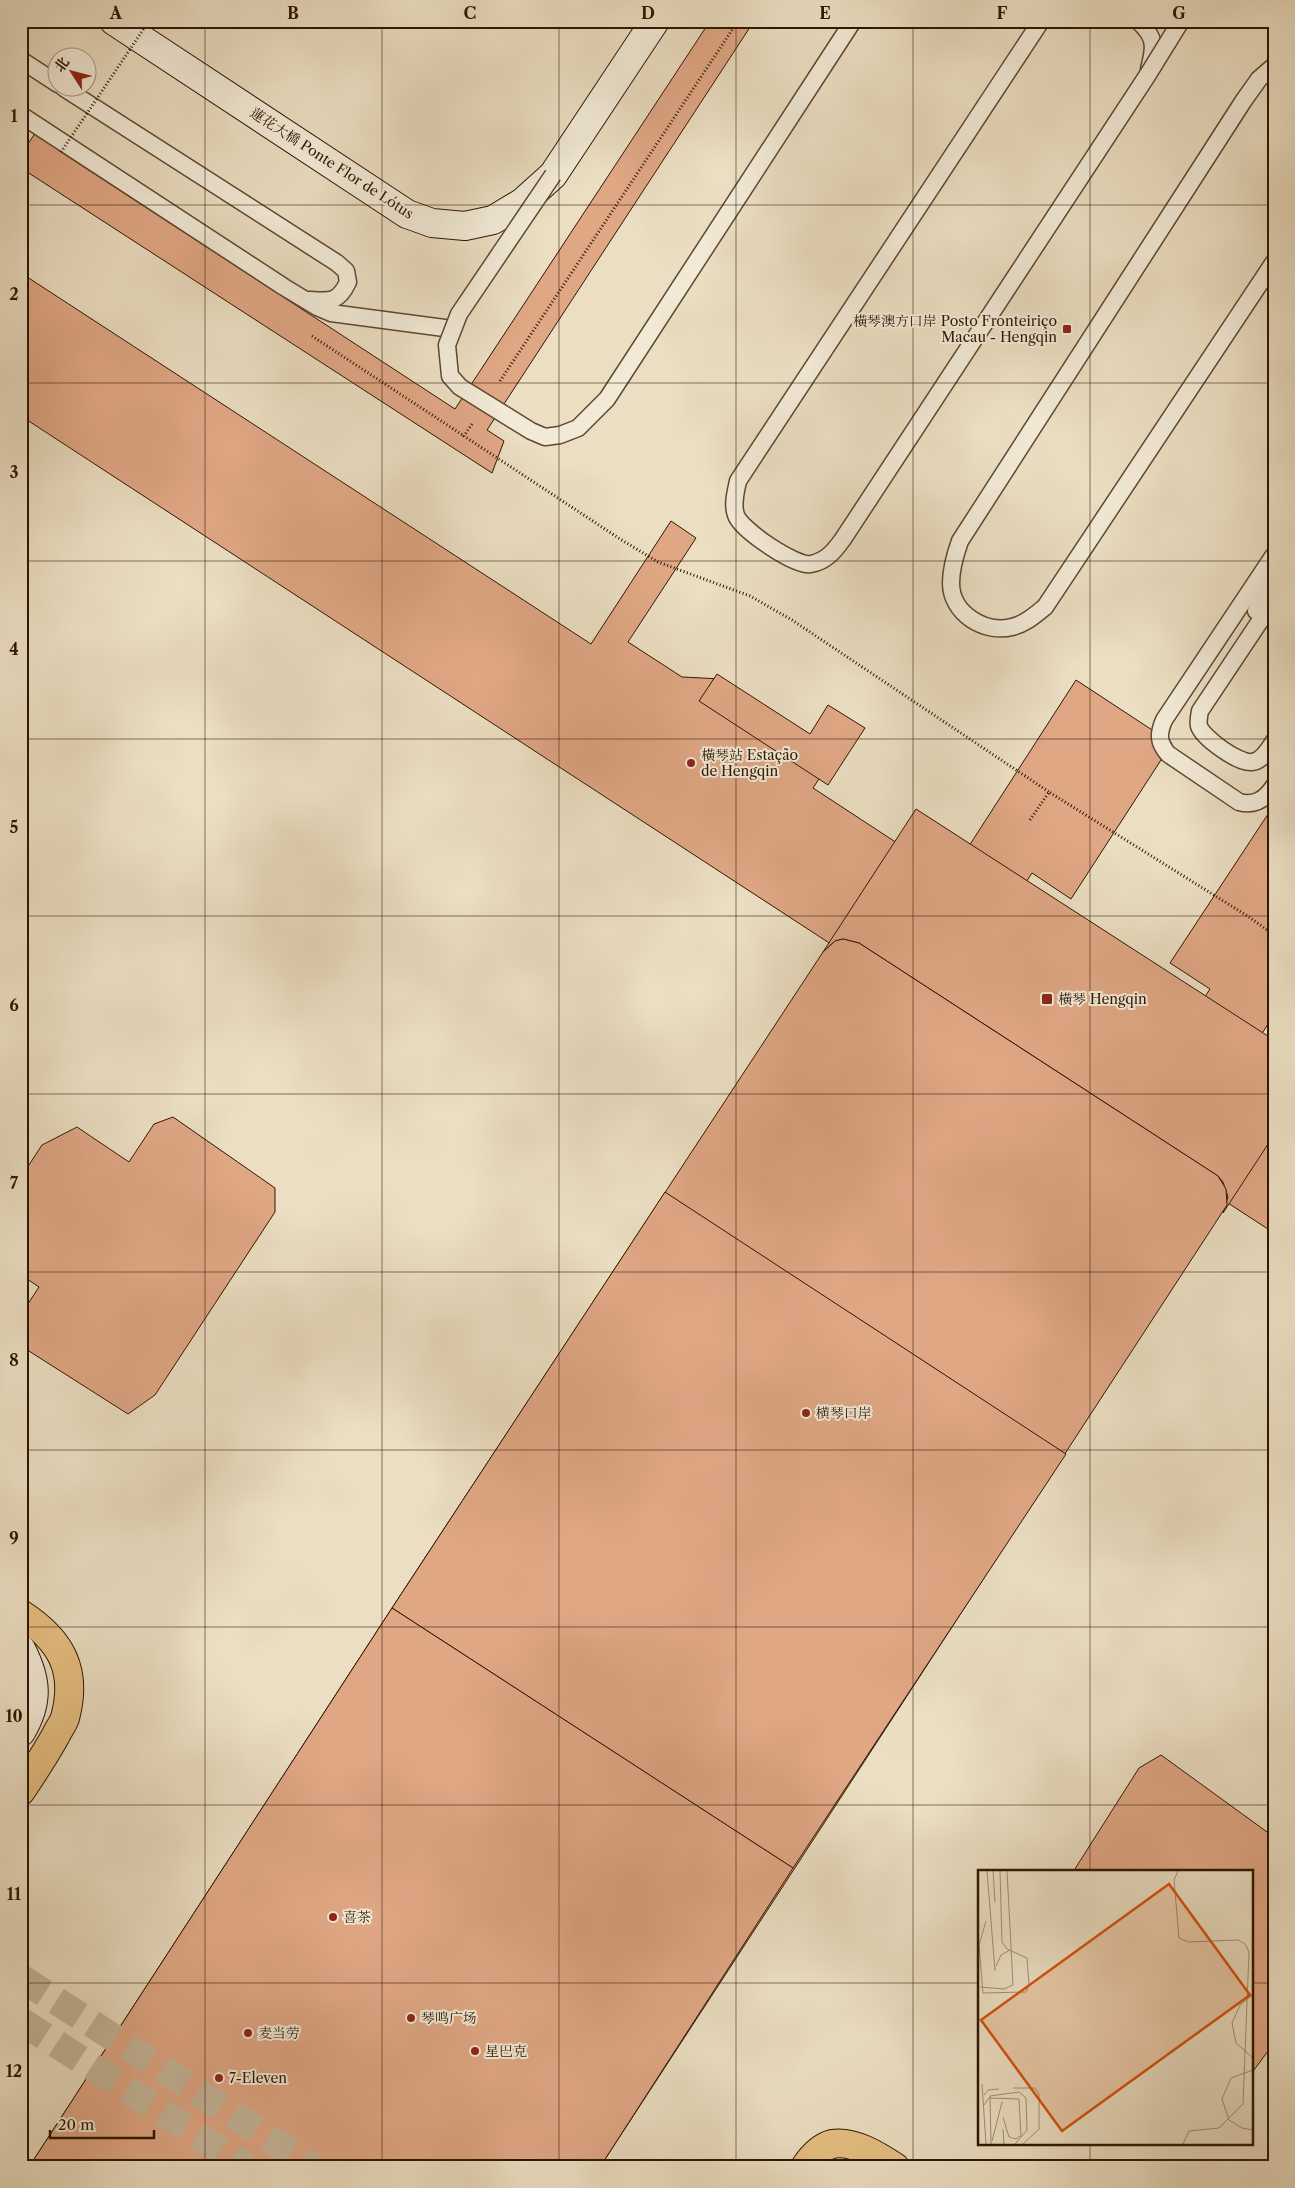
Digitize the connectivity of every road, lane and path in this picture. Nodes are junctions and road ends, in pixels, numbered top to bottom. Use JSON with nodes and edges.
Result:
{"nodes":[{"id":1,"x":114,"y":21,"type":"edge"},
{"id":2,"x":149,"y":21,"type":"edge"},
{"id":3,"x":655,"y":21,"type":"edge"},
{"id":4,"x":738,"y":21,"type":"edge"},
{"id":5,"x":853,"y":21,"type":"edge"},
{"id":6,"x":1138,"y":21,"type":"edge"},
{"id":7,"x":1181,"y":21,"type":"edge"},
{"id":8,"x":1041,"y":22,"type":"edge"},
{"id":9,"x":21,"y":60,"type":"edge"},
{"id":10,"x":1274,"y":66,"type":"edge"},
{"id":11,"x":1147,"y":76,"type":"junction"},
{"id":12,"x":48,"y":78,"type":"edge"},
{"id":13,"x":80,"y":98,"type":"edge"},
{"id":14,"x":21,"y":116,"type":"edge"},
{"id":15,"x":61,"y":152,"type":"dead end"},
{"id":16,"x":553,"y":175,"type":"junction"},
{"id":17,"x":1274,"y":262,"type":"edge"},
{"id":18,"x":302,"y":299,"type":"junction"},
{"id":19,"x":452,"y":329,"type":"junction"},
{"id":20,"x":497,"y":386,"type":"dead end"},
{"id":21,"x":475,"y":420,"type":"dead end"},
{"id":22,"x":1274,"y":555,"type":"edge"},
{"id":23,"x":1274,"y":576,"type":"edge"},
{"id":24,"x":1274,"y":600,"type":"edge"},
{"id":25,"x":1228,"y":670,"type":"junction"},
{"id":26,"x":1274,"y":741,"type":"edge"},
{"id":27,"x":1274,"y":786,"type":"edge"},
{"id":28,"x":1049,"y":792,"type":"junction"},
{"id":29,"x":1030,"y":820,"type":"dead end"},
{"id":30,"x":1274,"y":935,"type":"edge"},
{"id":31,"x":21,"y":1614,"type":"edge"},
{"id":32,"x":21,"y":1649,"type":"edge"},
{"id":33,"x":21,"y":1732,"type":"edge"},
{"id":34,"x":21,"y":1792,"type":"edge"},
{"id":35,"x":805,"y":2167,"type":"edge"},
{"id":36,"x":895,"y":2167,"type":"edge"}],
"edges":[{"from":1,"to":16,"type":"main road","name":"蓮花大橋 Ponte Flor de Lótus","bridge":true},
{"from":2,"to":15,"type":"path","bridge":true},
{"from":3,"to":16,"type":"main road","name":"蓮花大橋 Ponte Flor de Lótus"},
{"from":4,"to":20,"type":"path"},
{"from":5,"to":19,"type":"lane","bridge":true},
{"from":6,"to":11,"type":"lane","bridge":true},
{"from":7,"to":11,"type":"lane","bridge":true},
{"from":8,"to":11,"type":"lane","bridge":true},
{"from":9,"to":12,"type":"lane"},
{"from":10,"to":17,"type":"lane"},
{"from":13,"to":18,"type":"lane"},
{"from":14,"to":18,"type":"lane"},
{"from":16,"to":19,"type":"lane","bridge":true},
{"from":18,"to":19,"type":"lane"},
{"from":21,"to":28,"type":"path"},
{"from":22,"to":27,"type":"lane"},
{"from":23,"to":25,"type":"lane"},
{"from":24,"to":25,"type":"lane"},
{"from":25,"to":26,"type":"lane"},
{"from":28,"to":29,"type":"path"},
{"from":28,"to":30,"type":"path"},
{"from":31,"to":34,"type":"main road"},
{"from":32,"to":33,"type":"main road"},
{"from":35,"to":36,"type":"main road"}]}
